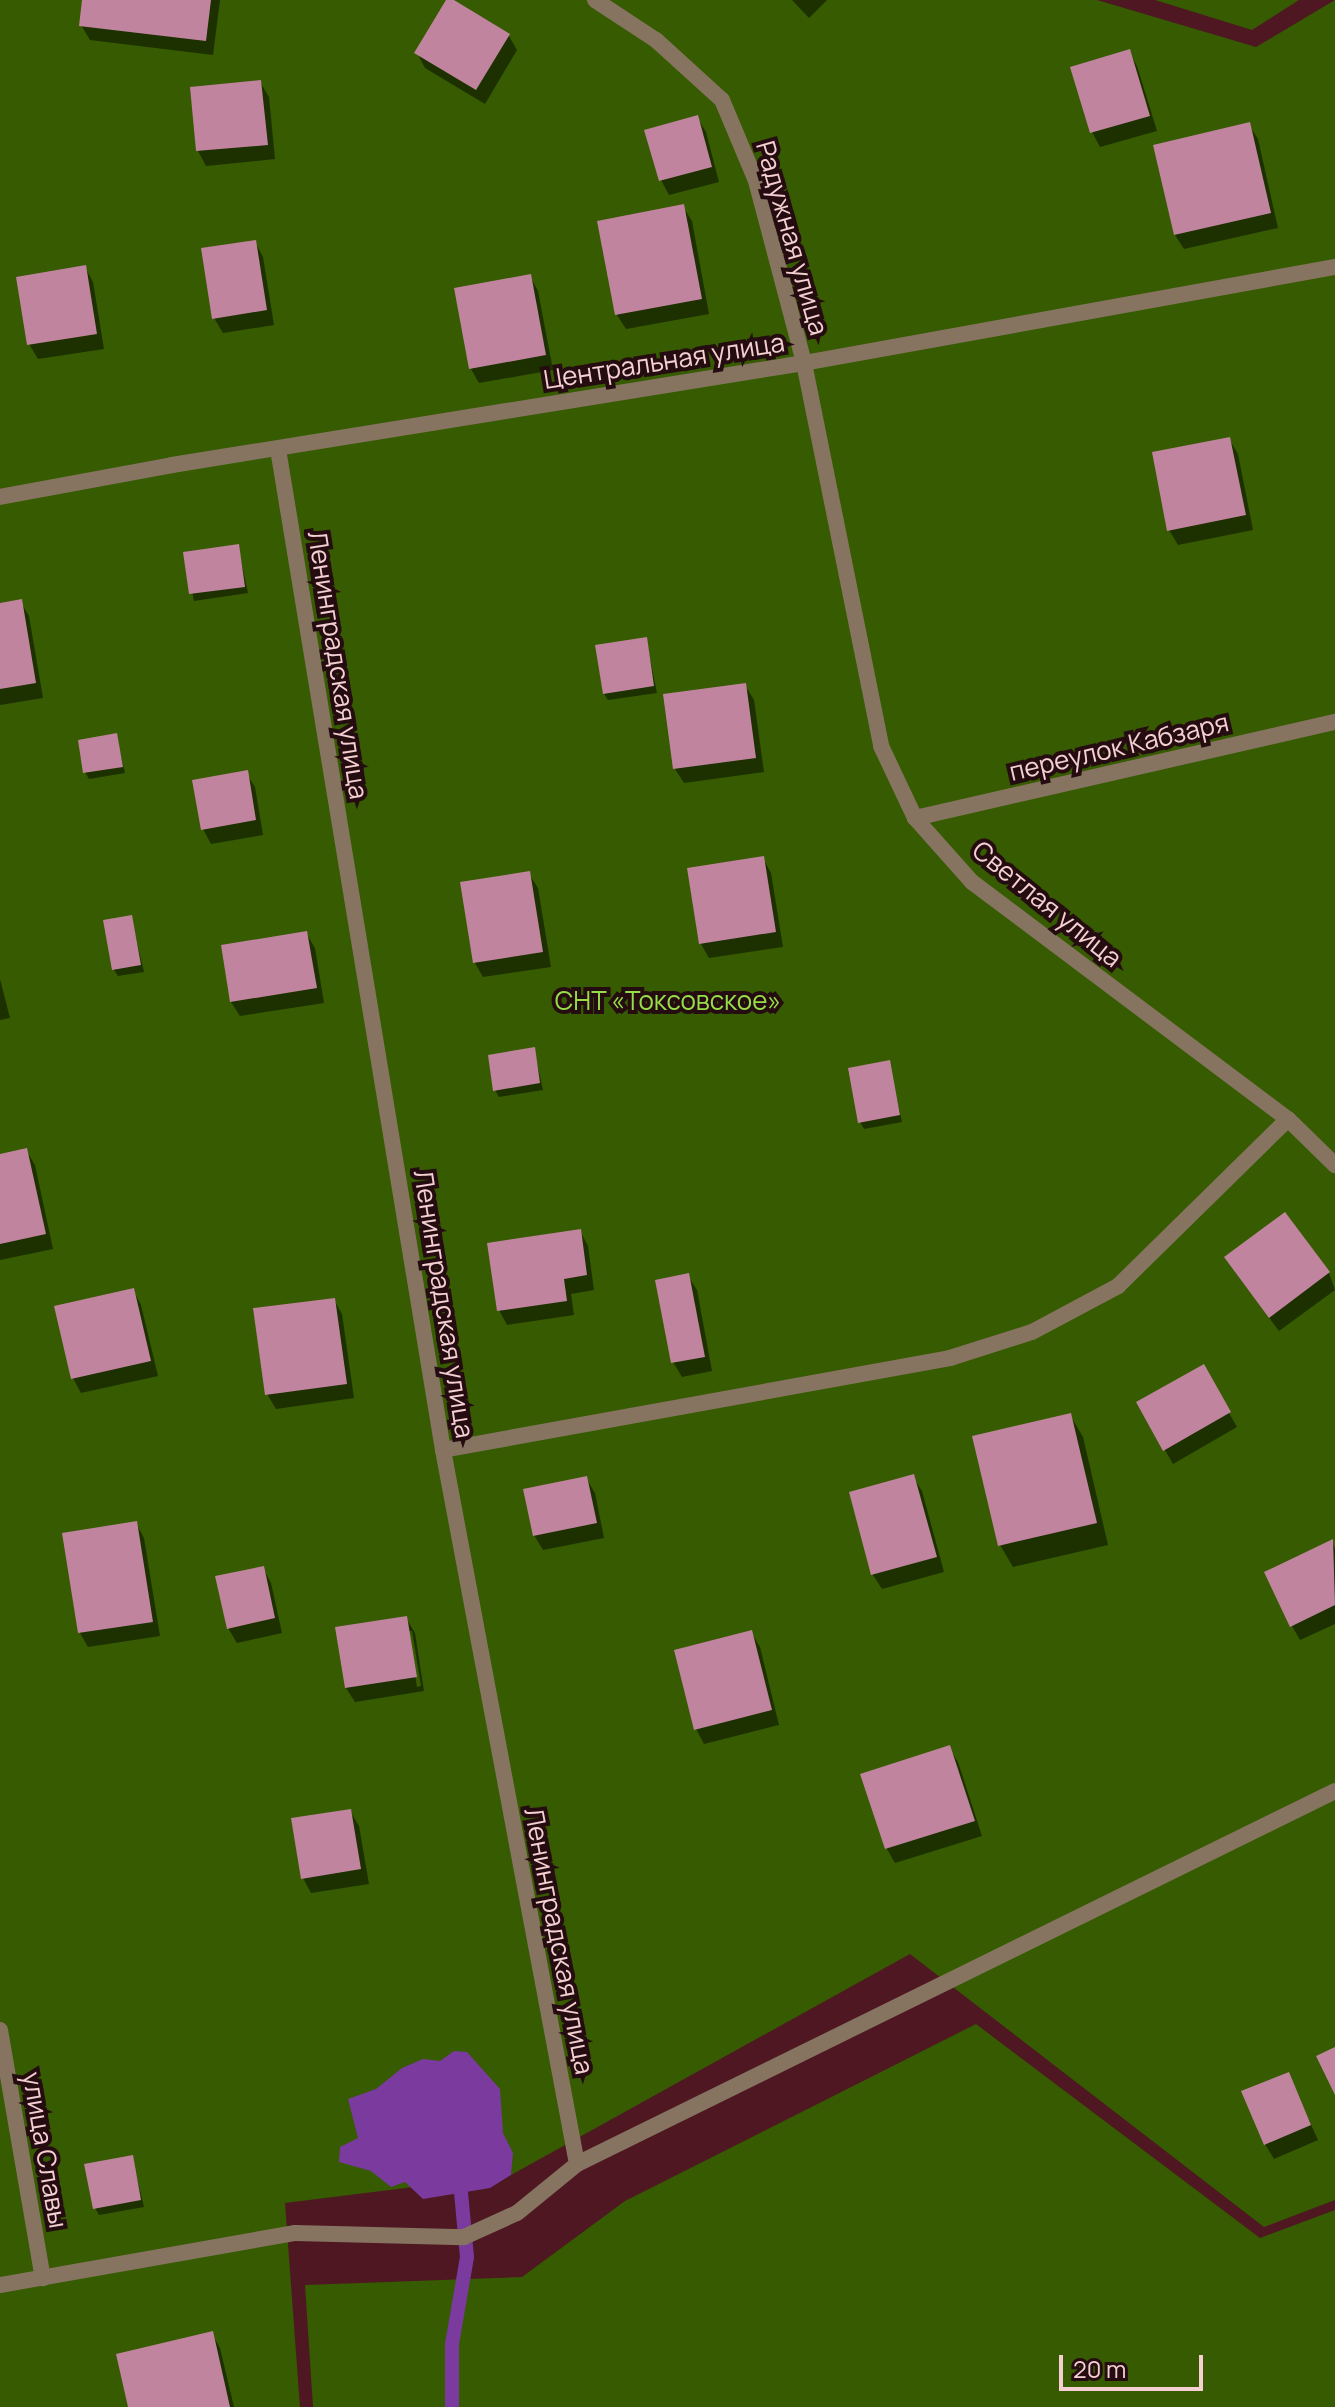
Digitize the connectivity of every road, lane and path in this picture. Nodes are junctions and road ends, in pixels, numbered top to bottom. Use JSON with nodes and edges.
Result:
{"nodes":[{"id":1,"x":595,"y":0,"type":"edge"},
{"id":2,"x":1335,"y":267,"type":"edge"},
{"id":3,"x":804,"y":363,"type":"junction"},
{"id":4,"x":278,"y":449,"type":"junction"},
{"id":5,"x":0,"y":497,"type":"edge"},
{"id":6,"x":1335,"y":722,"type":"edge"},
{"id":7,"x":915,"y":818,"type":"junction"},
{"id":8,"x":1288,"y":1119,"type":"junction"},
{"id":9,"x":1335,"y":1165,"type":"edge"},
{"id":10,"x":443,"y":1450,"type":"junction"},
{"id":11,"x":1335,"y":1791,"type":"edge"},
{"id":12,"x":0,"y":2030,"type":"edge"},
{"id":13,"x":577,"y":2164,"type":"junction"},
{"id":14,"x":43,"y":2278,"type":"junction"},
{"id":15,"x":0,"y":2285,"type":"edge"}],
"edges":[{"from":1,"to":3,"type":"street","name":"Радужная улица"},
{"from":2,"to":3,"type":"street","name":"Центральная улица"},
{"from":3,"to":4,"type":"street","name":"Центральная улица"},
{"from":3,"to":7,"type":"street","name":"Светлая улица"},
{"from":4,"to":5,"type":"street","name":"Центральная улица"},
{"from":4,"to":10,"type":"street","name":"Ленинградская улица"},
{"from":6,"to":7,"type":"street","name":"переулок Кабзаря"},
{"from":7,"to":8,"type":"street","name":"Светлая улица"},
{"from":8,"to":9,"type":"street","name":"Светлая улица"},
{"from":8,"to":10,"type":"street"},
{"from":10,"to":13,"type":"street","name":"Ленинградская улица"},
{"from":11,"to":13,"type":"street"},
{"from":12,"to":14,"type":"street","name":"улица Славы"},
{"from":13,"to":14,"type":"street"},
{"from":14,"to":15,"type":"street"}]}
